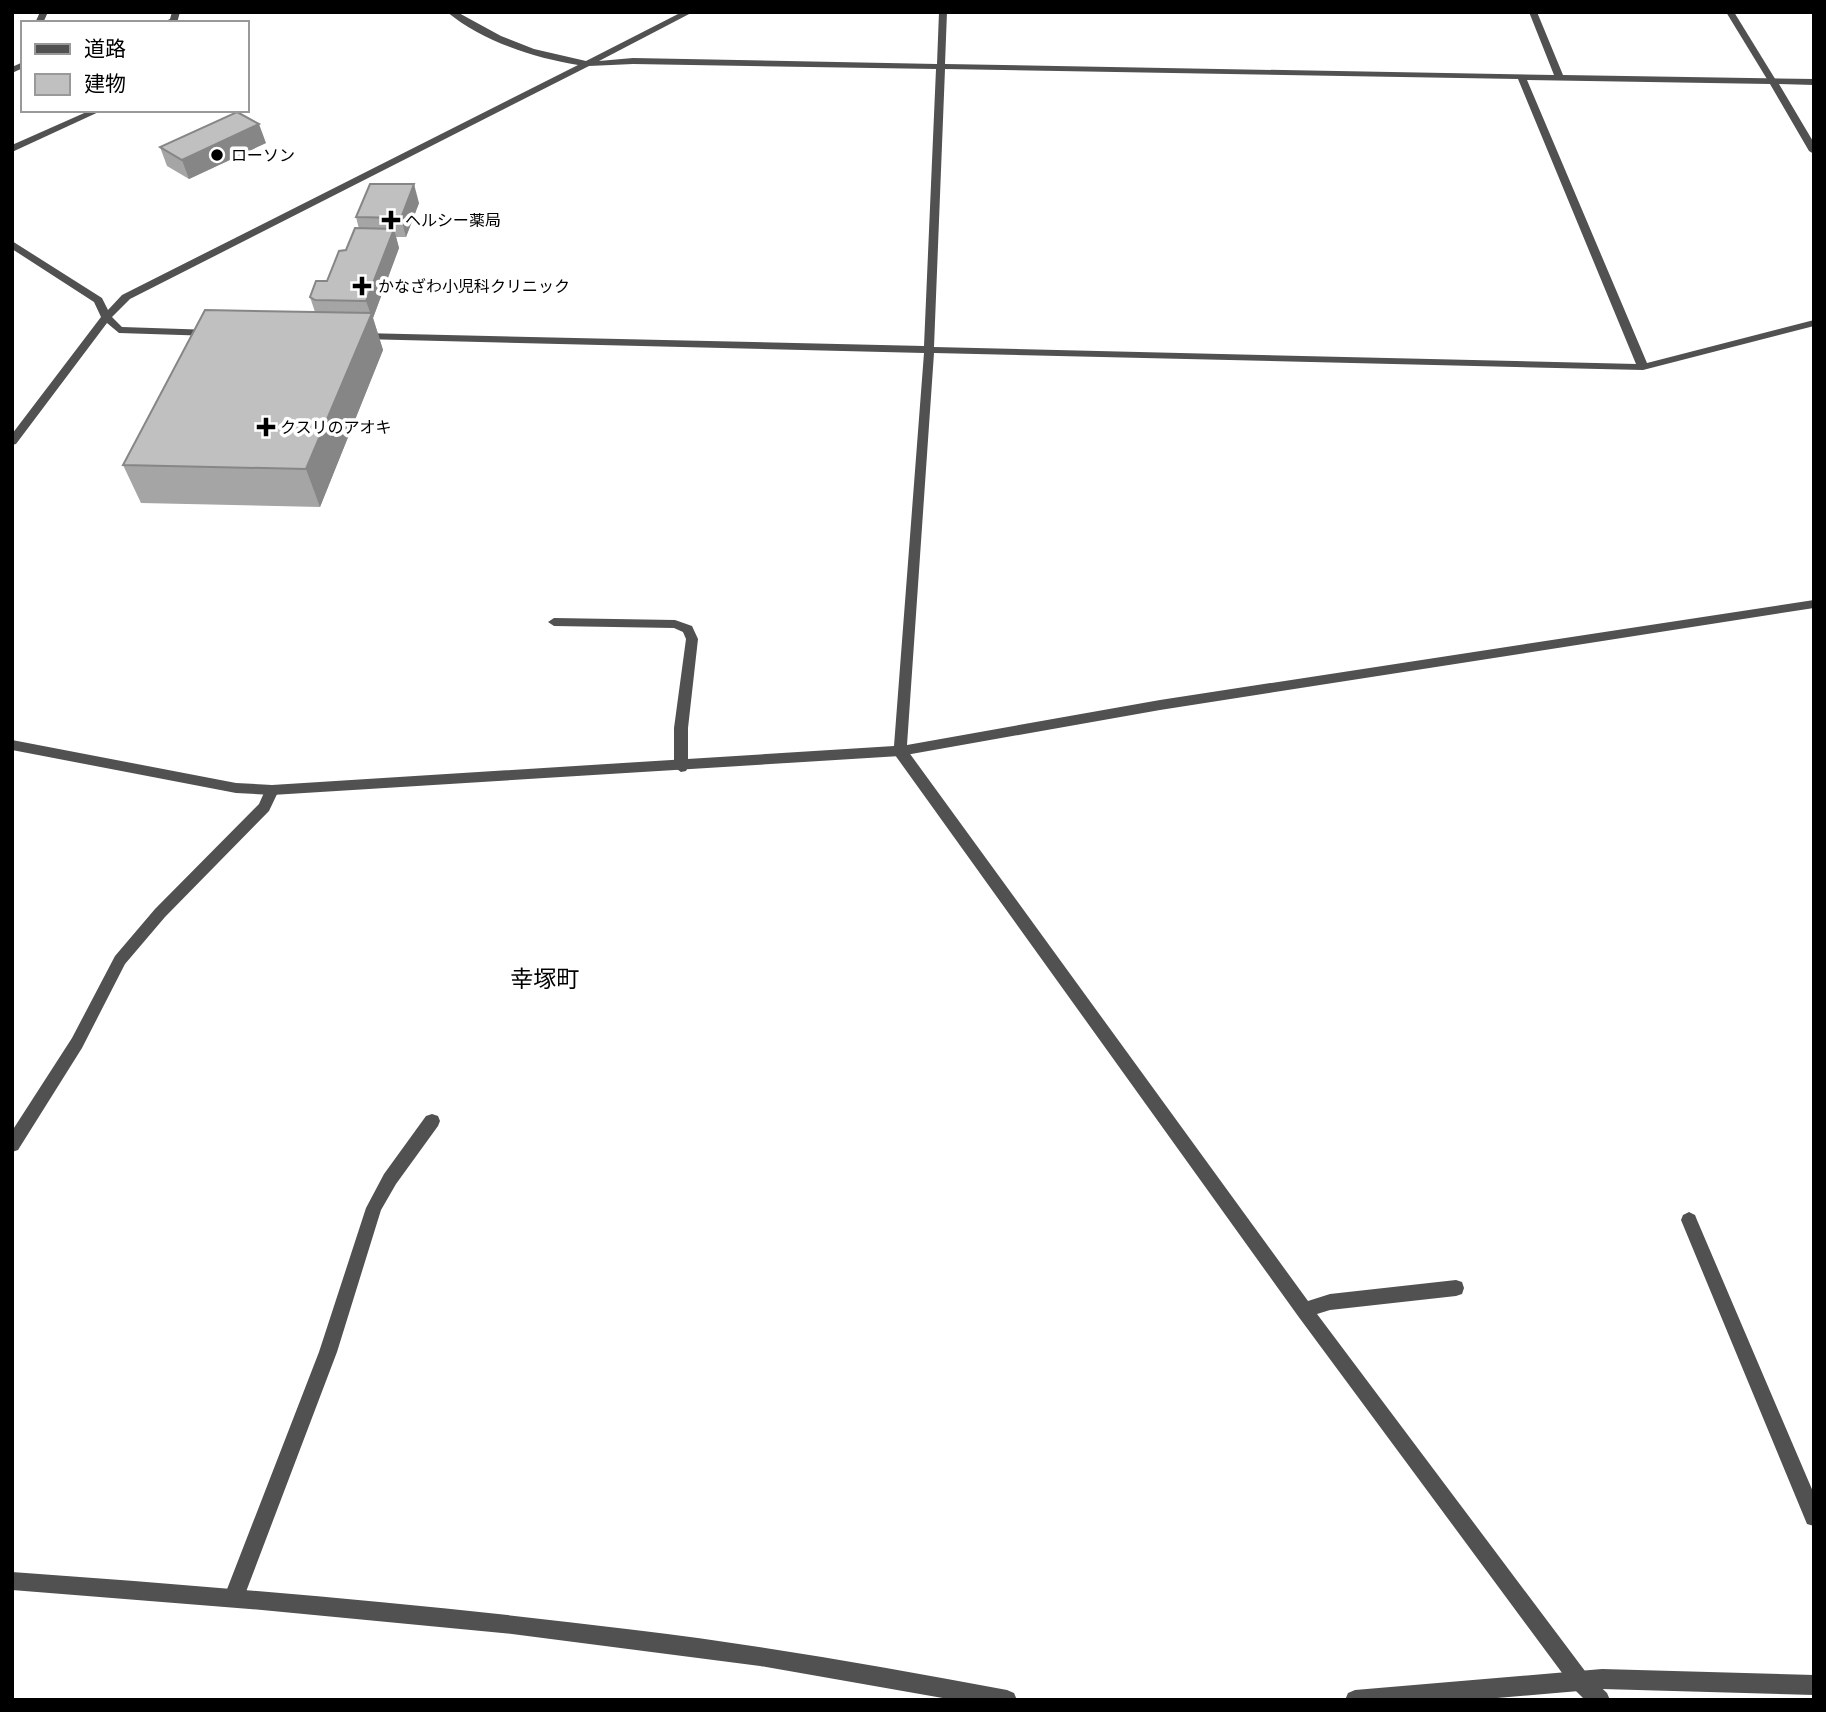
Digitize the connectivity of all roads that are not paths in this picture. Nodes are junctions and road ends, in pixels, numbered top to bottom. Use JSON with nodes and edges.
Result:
{"nodes":[{"id":1,"x":451,"y":12,"type":"edge"},
{"id":2,"x":689,"y":12,"type":"edge"},
{"id":3,"x":943,"y":12,"type":"edge"},
{"id":4,"x":1532,"y":12,"type":"edge"},
{"id":5,"x":1730,"y":12,"type":"edge"},
{"id":6,"x":586,"y":63,"type":"junction"},
{"id":7,"x":941,"y":67,"type":"junction"},
{"id":8,"x":1522,"y":78,"type":"junction"},
{"id":9,"x":1560,"y":78,"type":"junction"},
{"id":10,"x":1773,"y":82,"type":"junction"},
{"id":11,"x":1814,"y":82,"type":"edge"},
{"id":12,"x":95,"y":112,"type":"edge"},
{"id":13,"x":12,"y":149,"type":"edge"},
{"id":14,"x":1814,"y":151,"type":"edge"},
{"id":15,"x":12,"y":244,"type":"edge"},
{"id":16,"x":107,"y":317,"type":"junction"},
{"id":17,"x":1814,"y":323,"type":"edge"},
{"id":18,"x":226,"y":333,"type":"edge"},
{"id":19,"x":347,"y":336,"type":"edge"},
{"id":20,"x":929,"y":350,"type":"junction"},
{"id":21,"x":1643,"y":368,"type":"junction"},
{"id":22,"x":12,"y":442,"type":"edge"},
{"id":23,"x":1814,"y":604,"type":"edge"},
{"id":24,"x":554,"y":622,"type":"dead end"},
{"id":25,"x":12,"y":745,"type":"edge"},
{"id":26,"x":900,"y":751,"type":"junction"},
{"id":27,"x":681,"y":766,"type":"junction"},
{"id":28,"x":272,"y":790,"type":"junction"},
{"id":29,"x":432,"y":1121,"type":"dead end"},
{"id":30,"x":12,"y":1145,"type":"edge"},
{"id":31,"x":1689,"y":1220,"type":"dead end"},
{"id":32,"x":1456,"y":1288,"type":"dead end"},
{"id":33,"x":1304,"y":1310,"type":"junction"},
{"id":34,"x":1814,"y":1517,"type":"edge"},
{"id":35,"x":12,"y":1581,"type":"edge"},
{"id":36,"x":234,"y":1597,"type":"junction"},
{"id":37,"x":1581,"y":1682,"type":"junction"},
{"id":38,"x":1814,"y":1685,"type":"edge"},
{"id":39,"x":1007,"y":1700,"type":"edge"},
{"id":40,"x":1355,"y":1700,"type":"edge"},
{"id":41,"x":1600,"y":1700,"type":"edge"}],
"edges":[{"from":1,"to":6,"type":"street"},
{"from":2,"to":6,"type":"street"},
{"from":3,"to":7,"type":"street"},
{"from":4,"to":9,"type":"street"},
{"from":5,"to":10,"type":"street"},
{"from":6,"to":7,"type":"street"},
{"from":6,"to":16,"type":"street"},
{"from":7,"to":8,"type":"street"},
{"from":7,"to":20,"type":"street"},
{"from":8,"to":9,"type":"street"},
{"from":8,"to":21,"type":"street"},
{"from":9,"to":10,"type":"street"},
{"from":10,"to":11,"type":"street"},
{"from":10,"to":14,"type":"street"},
{"from":12,"to":13,"type":"street"},
{"from":15,"to":16,"type":"street"},
{"from":16,"to":18,"type":"street"},
{"from":16,"to":22,"type":"street"},
{"from":17,"to":21,"type":"street"},
{"from":19,"to":20,"type":"street"},
{"from":20,"to":21,"type":"street"},
{"from":20,"to":26,"type":"street"},
{"from":23,"to":26,"type":"street"},
{"from":24,"to":27,"type":"street"},
{"from":25,"to":28,"type":"street"},
{"from":26,"to":27,"type":"street"},
{"from":26,"to":33,"type":"street"},
{"from":27,"to":28,"type":"street"},
{"from":28,"to":30,"type":"street"},
{"from":29,"to":36,"type":"street"},
{"from":31,"to":34,"type":"street"},
{"from":32,"to":33,"type":"street"},
{"from":33,"to":37,"type":"street"},
{"from":35,"to":36,"type":"street"},
{"from":36,"to":39,"type":"street"},
{"from":37,"to":38,"type":"street"},
{"from":37,"to":40,"type":"street"},
{"from":37,"to":41,"type":"street"}]}
